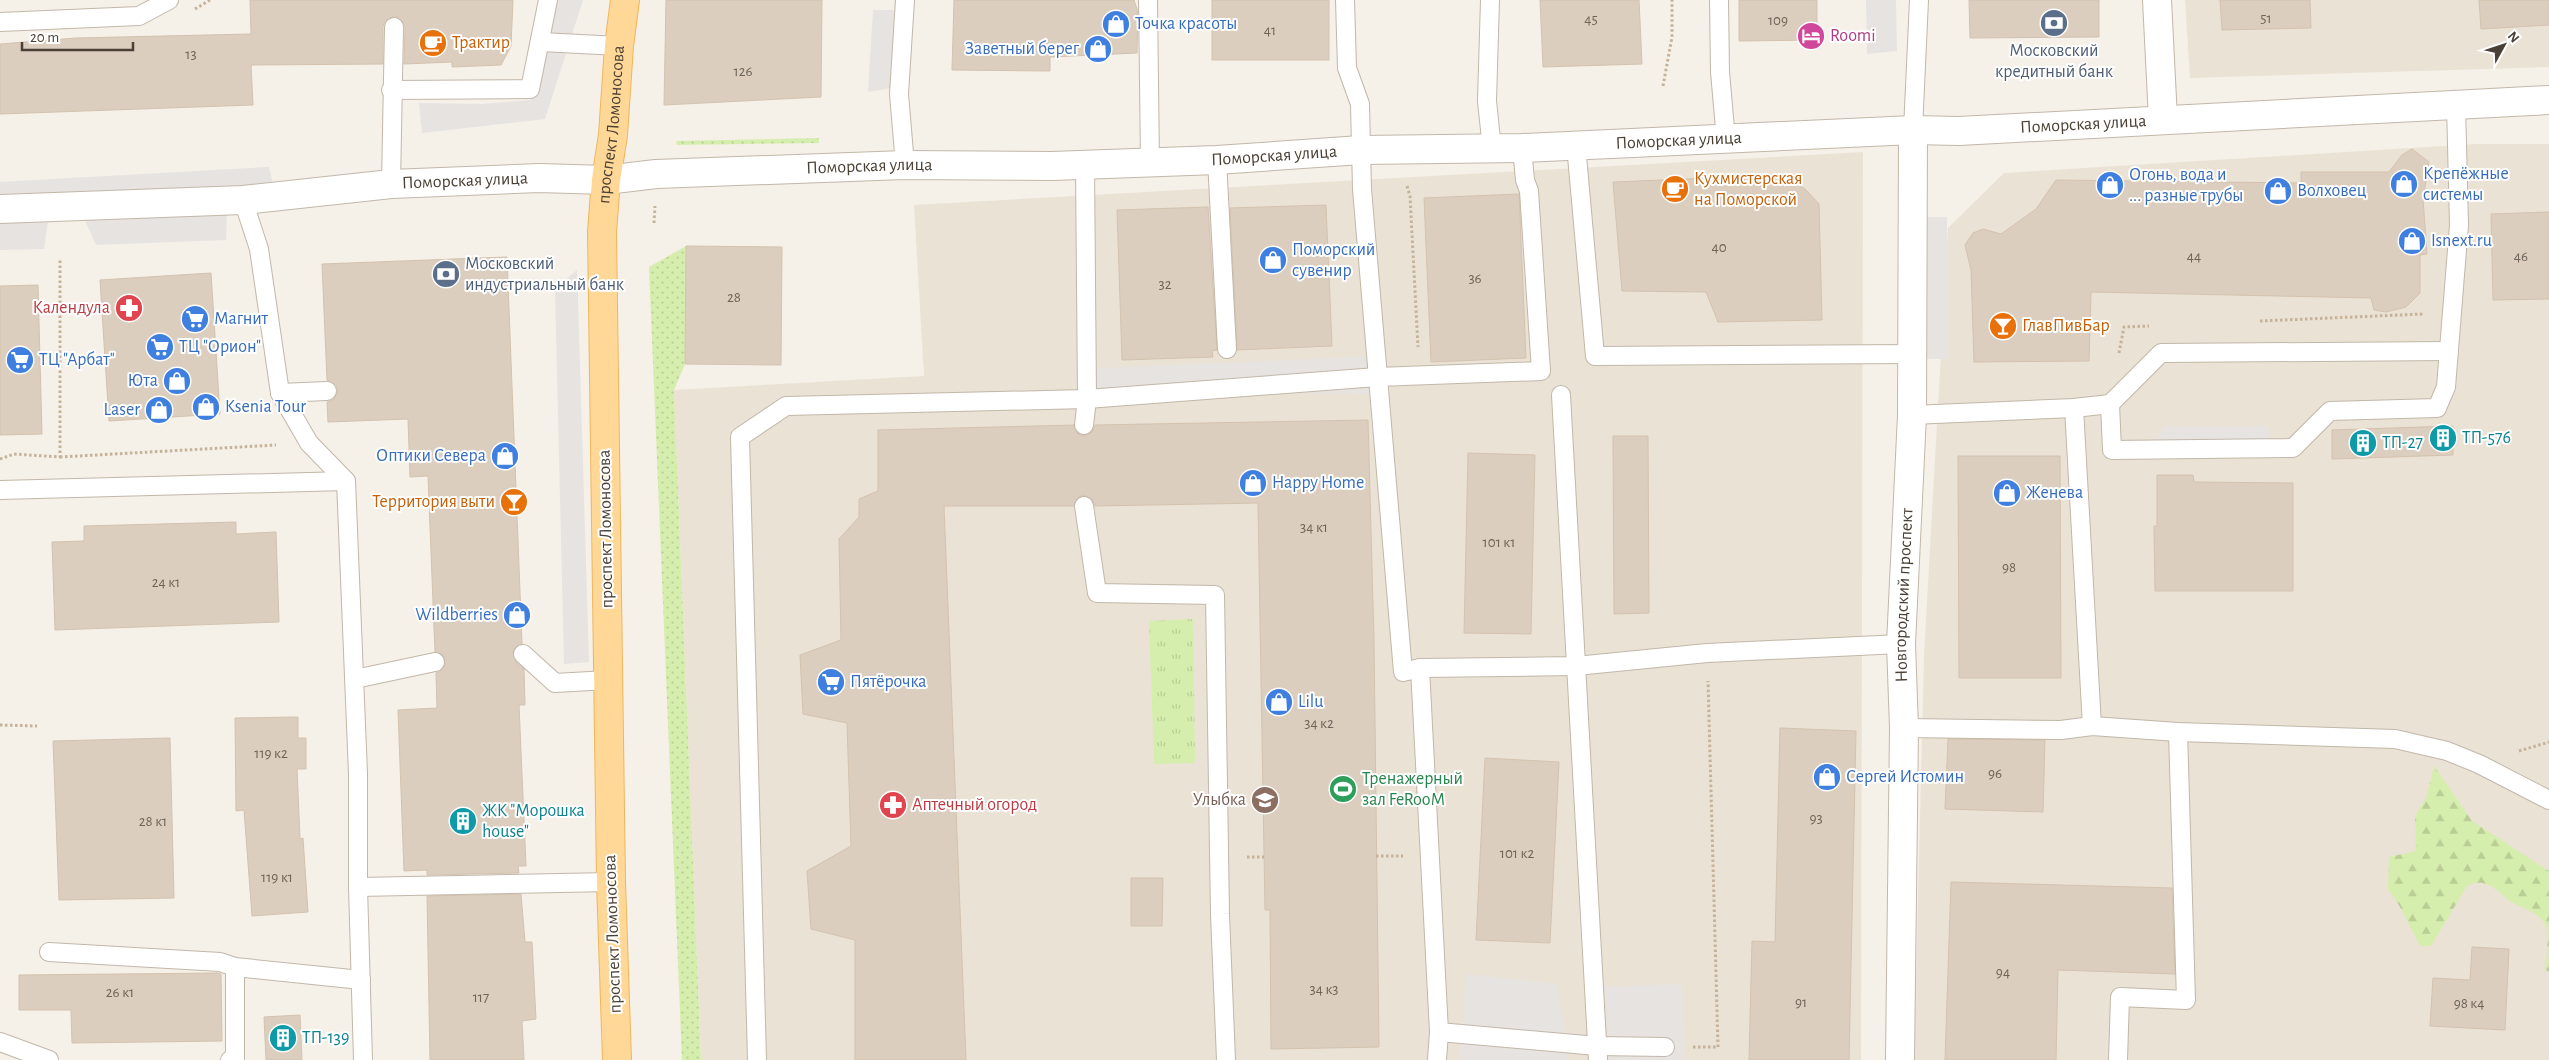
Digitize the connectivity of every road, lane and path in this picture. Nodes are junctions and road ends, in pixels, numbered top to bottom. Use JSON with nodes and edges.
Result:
{"nodes":[{"id":1,"x":169,"y":0,"type":"edge"},
{"id":2,"x":548,"y":0,"type":"edge"},
{"id":3,"x":625,"y":0,"type":"edge"},
{"id":4,"x":905,"y":0,"type":"edge"},
{"id":5,"x":1148,"y":0,"type":"edge"},
{"id":6,"x":1345,"y":0,"type":"edge"},
{"id":7,"x":1490,"y":0,"type":"edge"},
{"id":8,"x":1672,"y":0,"type":"edge"},
{"id":9,"x":1719,"y":0,"type":"edge"},
{"id":10,"x":1919,"y":0,"type":"edge"},
{"id":11,"x":2157,"y":0,"type":"edge"},
{"id":12,"x":0,"y":22,"type":"edge"},
{"id":13,"x":394,"y":27,"type":"dead end"},
{"id":14,"x":541,"y":42,"type":"junction"},
{"id":15,"x":619,"y":46,"type":"junction"},
{"id":16,"x":1663,"y":86,"type":"dead end"},
{"id":17,"x":391,"y":90,"type":"junction"},
{"id":18,"x":2549,"y":100,"type":"edge"},
{"id":19,"x":2456,"y":105,"type":"junction"},
{"id":20,"x":2164,"y":119,"type":"junction"},
{"id":21,"x":1913,"y":130,"type":"junction"},
{"id":22,"x":1726,"y":140,"type":"junction"},
{"id":23,"x":1576,"y":145,"type":"junction"},
{"id":24,"x":1522,"y":148,"type":"junction"},
{"id":25,"x":1492,"y":149,"type":"junction"},
{"id":26,"x":1361,"y":150,"type":"junction"},
{"id":27,"x":1217,"y":160,"type":"junction"},
{"id":28,"x":1150,"y":163,"type":"junction"},
{"id":29,"x":905,"y":165,"type":"junction"},
{"id":30,"x":1085,"y":165,"type":"junction"},
{"id":31,"x":606,"y":180,"type":"junction"},
{"id":32,"x":391,"y":184,"type":"junction"},
{"id":33,"x":1407,"y":186,"type":"dead end"},
{"id":34,"x":242,"y":200,"type":"junction"},
{"id":35,"x":656,"y":204,"type":"dead end"},
{"id":36,"x":0,"y":209,"type":"edge"},
{"id":37,"x":654,"y":223,"type":"dead end"},
{"id":38,"x":60,"y":259,"type":"dead end"},
{"id":39,"x":2427,"y":314,"type":"dead end"},
{"id":40,"x":2251,"y":322,"type":"dead end"},
{"id":41,"x":2153,"y":326,"type":"dead end"},
{"id":42,"x":1227,"y":349,"type":"dead end"},
{"id":43,"x":2449,"y":352,"type":"junction"},
{"id":44,"x":1913,"y":354,"type":"junction"},
{"id":45,"x":2118,"y":356,"type":"dead end"},
{"id":46,"x":1420,"y":375,"type":"junction"},
{"id":47,"x":1377,"y":377,"type":"junction"},
{"id":48,"x":327,"y":391,"type":"dead end"},
{"id":49,"x":280,"y":393,"type":"junction"},
{"id":50,"x":1561,"y":395,"type":"dead end"},
{"id":51,"x":1087,"y":399,"type":"junction"},
{"id":52,"x":2110,"y":404,"type":"junction"},
{"id":53,"x":2074,"y":408,"type":"junction"},
{"id":54,"x":1912,"y":415,"type":"junction"},
{"id":55,"x":1084,"y":425,"type":"dead end"},
{"id":56,"x":309,"y":443,"type":"junction"},
{"id":57,"x":60,"y":457,"type":"junction"},
{"id":58,"x":0,"y":460,"type":"edge"},
{"id":59,"x":346,"y":482,"type":"junction"},
{"id":60,"x":0,"y":490,"type":"edge"},
{"id":61,"x":1084,"y":506,"type":"dead end"},
{"id":62,"x":1901,"y":644,"type":"junction"},
{"id":63,"x":1707,"y":653,"type":"junction"},
{"id":64,"x":523,"y":654,"type":"dead end"},
{"id":65,"x":435,"y":662,"type":"dead end"},
{"id":66,"x":1576,"y":666,"type":"junction"},
{"id":67,"x":1420,"y":668,"type":"junction"},
{"id":68,"x":355,"y":679,"type":"junction"},
{"id":69,"x":608,"y":680,"type":"junction"},
{"id":70,"x":0,"y":725,"type":"edge"},
{"id":71,"x":37,"y":726,"type":"dead end"},
{"id":72,"x":2092,"y":726,"type":"junction"},
{"id":73,"x":1904,"y":728,"type":"junction"},
{"id":74,"x":2178,"y":732,"type":"junction"},
{"id":75,"x":2549,"y":800,"type":"edge"},
{"id":76,"x":610,"y":882,"type":"junction"},
{"id":77,"x":358,"y":888,"type":"junction"},
{"id":78,"x":49,"y":952,"type":"dead end"},
{"id":79,"x":235,"y":967,"type":"junction"},
{"id":80,"x":361,"y":980,"type":"junction"},
{"id":81,"x":1439,"y":1032,"type":"junction"},
{"id":82,"x":0,"y":1042,"type":"edge"},
{"id":83,"x":1665,"y":1047,"type":"joint"},
{"id":84,"x":1597,"y":1053,"type":"edge"},
{"id":85,"x":49,"y":1060,"type":"edge"},
{"id":86,"x":230,"y":1060,"type":"edge"},
{"id":87,"x":363,"y":1060,"type":"edge"},
{"id":88,"x":617,"y":1060,"type":"edge"},
{"id":89,"x":757,"y":1060,"type":"edge"},
{"id":90,"x":1226,"y":1060,"type":"edge"},
{"id":91,"x":1437,"y":1060,"type":"edge"},
{"id":92,"x":1900,"y":1060,"type":"edge"},
{"id":93,"x":2118,"y":1060,"type":"edge"}],
"edges":[{"from":1,"to":12,"type":"lane"},
{"from":2,"to":14,"type":"lane"},
{"from":3,"to":15,"type":"main road","name":"проспект Ломоносова"},
{"from":4,"to":29,"type":"lane"},
{"from":5,"to":28,"type":"lane"},
{"from":6,"to":26,"type":"lane"},
{"from":7,"to":25,"type":"lane"},
{"from":8,"to":16,"type":"path"},
{"from":9,"to":22,"type":"lane"},
{"from":10,"to":21,"type":"lane"},
{"from":11,"to":20,"type":"street"},
{"from":13,"to":17,"type":"lane"},
{"from":14,"to":15,"type":"lane"},
{"from":14,"to":17,"type":"lane"},
{"from":15,"to":31,"type":"main road","name":"проспект Ломоносова"},
{"from":17,"to":32,"type":"lane"},
{"from":18,"to":19,"type":"street","name":"Поморская улица"},
{"from":19,"to":20,"type":"street","name":"Поморская улица"},
{"from":19,"to":43,"type":"lane"},
{"from":20,"to":21,"type":"street","name":"Поморская улица"},
{"from":21,"to":22,"type":"street","name":"Поморская улица"},
{"from":21,"to":44,"type":"street","name":"Новгородский проспект"},
{"from":22,"to":23,"type":"street","name":"Поморская улица"},
{"from":23,"to":24,"type":"street","name":"Поморская улица"},
{"from":23,"to":44,"type":"lane"},
{"from":24,"to":25,"type":"street","name":"Поморская улица"},
{"from":24,"to":46,"type":"lane"},
{"from":25,"to":26,"type":"street","name":"Поморская улица"},
{"from":26,"to":27,"type":"street","name":"Поморская улица"},
{"from":26,"to":47,"type":"lane"},
{"from":27,"to":28,"type":"street","name":"Поморская улица"},
{"from":27,"to":42,"type":"lane"},
{"from":28,"to":30,"type":"street","name":"Поморская улица"},
{"from":29,"to":30,"type":"street","name":"Поморская улица"},
{"from":29,"to":31,"type":"street","name":"Поморская улица"},
{"from":30,"to":51,"type":"lane"},
{"from":31,"to":32,"type":"street","name":"Поморская улица"},
{"from":31,"to":69,"type":"main road","name":"проспект Ломоносова"},
{"from":32,"to":34,"type":"street","name":"Поморская улица"},
{"from":33,"to":46,"type":"path"},
{"from":34,"to":36,"type":"street","name":"Поморская улица"},
{"from":34,"to":49,"type":"lane"},
{"from":35,"to":37,"type":"path"},
{"from":38,"to":57,"type":"path"},
{"from":39,"to":40,"type":"path"},
{"from":41,"to":45,"type":"path"},
{"from":43,"to":52,"type":"lane"},
{"from":43,"to":52,"type":"lane"},
{"from":44,"to":54,"type":"street","name":"Новгородский проспект"},
{"from":46,"to":47,"type":"lane"},
{"from":47,"to":51,"type":"lane"},
{"from":47,"to":67,"type":"lane"},
{"from":48,"to":49,"type":"lane"},
{"from":49,"to":56,"type":"lane"},
{"from":50,"to":66,"type":"lane"},
{"from":51,"to":55,"type":"lane"},
{"from":51,"to":89,"type":"lane"},
{"from":52,"to":53,"type":"lane"},
{"from":53,"to":54,"type":"lane"},
{"from":53,"to":72,"type":"lane"},
{"from":54,"to":62,"type":"street","name":"Новгородский проспект"},
{"from":56,"to":57,"type":"path"},
{"from":56,"to":59,"type":"lane"},
{"from":57,"to":58,"type":"path"},
{"from":59,"to":60,"type":"lane"},
{"from":59,"to":68,"type":"lane"},
{"from":61,"to":90,"type":"lane"},
{"from":62,"to":63,"type":"lane"},
{"from":62,"to":73,"type":"street","name":"Новгородский проспект"},
{"from":63,"to":66,"type":"lane"},
{"from":63,"to":83,"type":"path"},
{"from":64,"to":69,"type":"lane"},
{"from":65,"to":68,"type":"lane"},
{"from":66,"to":67,"type":"lane"},
{"from":66,"to":84,"type":"lane"},
{"from":67,"to":81,"type":"lane"},
{"from":68,"to":77,"type":"lane"},
{"from":69,"to":76,"type":"main road","name":"проспект Ломоносова"},
{"from":70,"to":71,"type":"path"},
{"from":72,"to":73,"type":"lane"},
{"from":72,"to":74,"type":"lane"},
{"from":73,"to":92,"type":"street","name":"Новгородский проспект"},
{"from":74,"to":75,"type":"lane"},
{"from":74,"to":93,"type":"lane"},
{"from":76,"to":77,"type":"lane"},
{"from":76,"to":88,"type":"main road","name":"проспект Ломоносова"},
{"from":77,"to":80,"type":"lane"},
{"from":78,"to":79,"type":"lane"},
{"from":79,"to":80,"type":"lane"},
{"from":79,"to":86,"type":"lane"},
{"from":80,"to":87,"type":"lane"},
{"from":81,"to":84,"type":"lane"},
{"from":81,"to":91,"type":"lane"},
{"from":82,"to":85,"type":"lane"},
{"from":83,"to":84,"type":"lane"}]}
